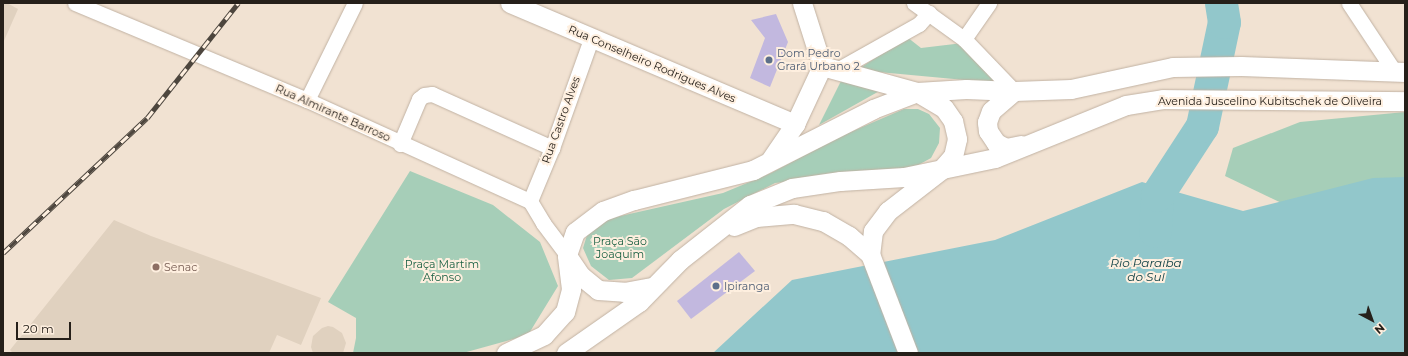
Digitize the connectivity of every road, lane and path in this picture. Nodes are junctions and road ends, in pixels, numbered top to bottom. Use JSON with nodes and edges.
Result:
{"nodes":[{"id":1,"x":75,"y":3,"type":"edge"},
{"id":2,"x":355,"y":3,"type":"edge"},
{"id":3,"x":510,"y":3,"type":"edge"},
{"id":4,"x":802,"y":3,"type":"edge"},
{"id":5,"x":914,"y":3,"type":"edge"},
{"id":6,"x":989,"y":3,"type":"edge"},
{"id":7,"x":1349,"y":3,"type":"edge"},
{"id":8,"x":929,"y":13,"type":"junction"},
{"id":9,"x":591,"y":39,"type":"junction"},
{"id":10,"x":964,"y":39,"type":"junction"},
{"id":11,"x":830,"y":68,"type":"junction"},
{"id":12,"x":1400,"y":71,"type":"edge"},
{"id":13,"x":1014,"y":91,"type":"junction"},
{"id":14,"x":917,"y":92,"type":"junction"},
{"id":15,"x":308,"y":100,"type":"junction"},
{"id":16,"x":1405,"y":101,"type":"edge"},
{"id":17,"x":795,"y":124,"type":"junction"},
{"id":18,"x":1048,"y":138,"type":"junction"},
{"id":19,"x":400,"y":144,"type":"junction"},
{"id":20,"x":552,"y":148,"type":"junction"},
{"id":21,"x":770,"y":161,"type":"junction"},
{"id":22,"x":941,"y":170,"type":"junction"},
{"id":23,"x":530,"y":201,"type":"junction"},
{"id":24,"x":709,"y":237,"type":"junction"},
{"id":25,"x":567,"y":255,"type":"junction"},
{"id":26,"x":871,"y":257,"type":"junction"},
{"id":27,"x":653,"y":287,"type":"junction"},
{"id":28,"x":506,"y":353,"type":"edge"},
{"id":29,"x":566,"y":353,"type":"edge"},
{"id":30,"x":908,"y":353,"type":"edge"}],
"edges":[{"from":1,"to":15,"type":"street","name":"Rua Almirante Barroso"},
{"from":2,"to":15,"type":"street"},
{"from":3,"to":9,"type":"street","name":"Rua Conselheiro Rodrigues Alves"},
{"from":4,"to":11,"type":"street"},
{"from":5,"to":8,"type":"street"},
{"from":6,"to":10,"type":"street"},
{"from":7,"to":12,"type":"street"},
{"from":8,"to":10,"type":"street"},
{"from":8,"to":11,"type":"street"},
{"from":9,"to":17,"type":"street","name":"Rua Conselheiro Rodrigues Alves"},
{"from":9,"to":20,"type":"street","name":"Rua Castro Alves"},
{"from":10,"to":13,"type":"street"},
{"from":11,"to":14,"type":"street"},
{"from":11,"to":17,"type":"street"},
{"from":12,"to":13,"type":"street"},
{"from":13,"to":14,"type":"street"},
{"from":13,"to":18,"type":"street"},
{"from":14,"to":21,"type":"street"},
{"from":14,"to":22,"type":"street"},
{"from":15,"to":19,"type":"street","name":"Rua Almirante Barroso"},
{"from":16,"to":18,"type":"street","name":"Avenida Juscelino Kubitschek de Oliveira"},
{"from":17,"to":21,"type":"street"},
{"from":18,"to":22,"type":"street","name":"Avenida Juscelino Kubitschek de Oliveira"},
{"from":19,"to":20,"type":"street"},
{"from":19,"to":23,"type":"street","name":"Rua Almirante Barroso"},
{"from":20,"to":23,"type":"street","name":"Rua Castro Alves"},
{"from":21,"to":25,"type":"street"},
{"from":22,"to":24,"type":"street","name":"Avenida Juscelino Kubitschek de Oliveira"},
{"from":22,"to":26,"type":"street"},
{"from":23,"to":25,"type":"street"},
{"from":24,"to":26,"type":"street"},
{"from":24,"to":27,"type":"street","name":"Avenida Juscelino Kubitschek de Oliveira"},
{"from":25,"to":27,"type":"street"},
{"from":25,"to":28,"type":"street"},
{"from":26,"to":30,"type":"street"},
{"from":27,"to":29,"type":"street","name":"Avenida Juscelino Kubitschek de Oliveira"}]}
